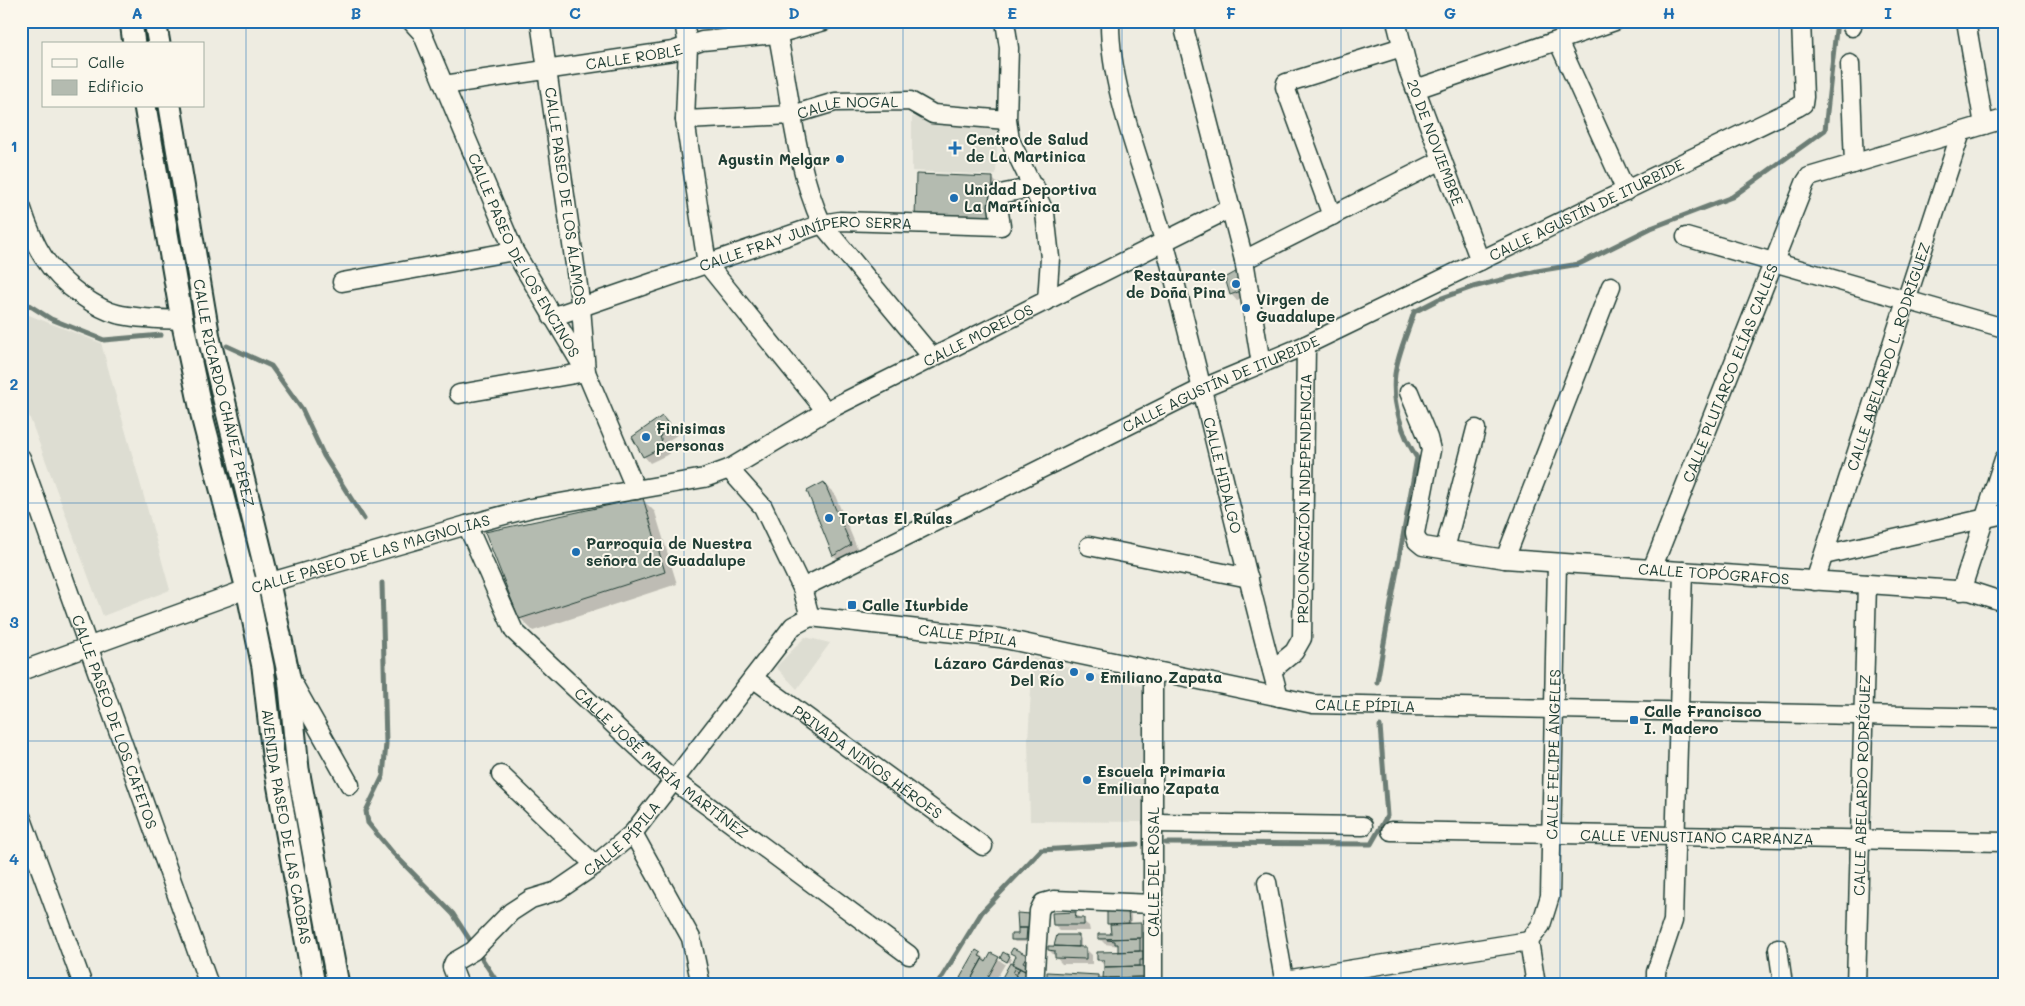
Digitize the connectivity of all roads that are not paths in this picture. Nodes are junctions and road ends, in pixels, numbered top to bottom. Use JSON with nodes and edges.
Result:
{"nodes":[{"id":1,"x":131,"y":21,"type":"edge"},
{"id":2,"x":156,"y":21,"type":"edge"},
{"id":3,"x":411,"y":21,"type":"edge"},
{"id":4,"x":540,"y":21,"type":"edge"},
{"id":5,"x":684,"y":21,"type":"edge"},
{"id":6,"x":824,"y":21,"type":"edge"},
{"id":7,"x":1005,"y":21,"type":"edge"},
{"id":8,"x":1110,"y":21,"type":"edge"},
{"id":9,"x":1185,"y":21,"type":"edge"},
{"id":10,"x":1396,"y":21,"type":"edge"},
{"id":11,"x":1614,"y":21,"type":"edge"},
{"id":12,"x":1801,"y":21,"type":"edge"},
{"id":13,"x":1966,"y":21,"type":"edge"},
{"id":14,"x":776,"y":27,"type":"edge"},
{"id":15,"x":1558,"y":40,"type":"junction"},
{"id":16,"x":134,"y":42,"type":"edge"},
{"id":17,"x":159,"y":42,"type":"edge"},
{"id":18,"x":688,"y":46,"type":"junction"},
{"id":19,"x":1402,"y":47,"type":"junction"},
{"id":20,"x":1850,"y":64,"type":"dead end"},
{"id":21,"x":548,"y":69,"type":"junction"},
{"id":22,"x":444,"y":85,"type":"junction"},
{"id":23,"x":1416,"y":89,"type":"junction"},
{"id":24,"x":145,"y":108,"type":"edge"},
{"id":25,"x":170,"y":108,"type":"edge"},
{"id":26,"x":792,"y":114,"type":"junction"},
{"id":27,"x":2004,"y":119,"type":"edge"},
{"id":28,"x":684,"y":120,"type":"junction"},
{"id":29,"x":1007,"y":120,"type":"junction"},
{"id":30,"x":1984,"y":125,"type":"junction"},
{"id":31,"x":1961,"y":132,"type":"junction"},
{"id":32,"x":1442,"y":160,"type":"junction"},
{"id":33,"x":1854,"y":164,"type":"junction"},
{"id":34,"x":1034,"y":187,"type":"junction"},
{"id":35,"x":1626,"y":191,"type":"junction"},
{"id":36,"x":21,"y":206,"type":"edge"},
{"id":37,"x":1231,"y":208,"type":"junction"},
{"id":38,"x":1332,"y":216,"type":"junction"},
{"id":39,"x":822,"y":224,"type":"junction"},
{"id":40,"x":1686,"y":237,"type":"dead end"},
{"id":41,"x":1164,"y":241,"type":"junction"},
{"id":42,"x":514,"y":251,"type":"junction"},
{"id":43,"x":1244,"y":260,"type":"junction"},
{"id":44,"x":1480,"y":262,"type":"junction"},
{"id":45,"x":1774,"y":262,"type":"junction"},
{"id":46,"x":707,"y":264,"type":"junction"},
{"id":47,"x":342,"y":282,"type":"dead end"},
{"id":48,"x":1611,"y":286,"type":"dead end"},
{"id":49,"x":1906,"y":300,"type":"junction"},
{"id":50,"x":1047,"y":301,"type":"junction"},
{"id":51,"x":581,"y":307,"type":"junction"},
{"id":52,"x":552,"y":317,"type":"junction"},
{"id":53,"x":182,"y":320,"type":"junction"},
{"id":54,"x":2004,"y":328,"type":"edge"},
{"id":55,"x":209,"y":338,"type":"junction"},
{"id":56,"x":186,"y":342,"type":"junction"},
{"id":57,"x":1306,"y":345,"type":"junction"},
{"id":58,"x":933,"y":358,"type":"junction"},
{"id":59,"x":1261,"y":364,"type":"junction"},
{"id":60,"x":586,"y":372,"type":"junction"},
{"id":61,"x":1201,"y":390,"type":"junction"},
{"id":62,"x":1409,"y":392,"type":"dead end"},
{"id":63,"x":458,"y":394,"type":"dead end"},
{"id":64,"x":826,"y":411,"type":"junction"},
{"id":65,"x":1476,"y":429,"type":"dead end"},
{"id":66,"x":21,"y":458,"type":"edge"},
{"id":67,"x":2004,"y":459,"type":"edge"},
{"id":68,"x":729,"y":469,"type":"junction"},
{"id":69,"x":636,"y":490,"type":"junction"},
{"id":70,"x":2004,"y":514,"type":"edge"},
{"id":71,"x":1984,"y":518,"type":"junction"},
{"id":72,"x":467,"y":525,"type":"junction"},
{"id":73,"x":1089,"y":546,"type":"dead end"},
{"id":74,"x":1445,"y":549,"type":"junction"},
{"id":75,"x":1824,"y":555,"type":"junction"},
{"id":76,"x":1505,"y":559,"type":"junction"},
{"id":77,"x":1557,"y":563,"type":"junction"},
{"id":78,"x":1652,"y":569,"type":"junction"},
{"id":79,"x":1683,"y":572,"type":"junction"},
{"id":80,"x":1249,"y":578,"type":"junction"},
{"id":81,"x":1815,"y":581,"type":"junction"},
{"id":82,"x":269,"y":584,"type":"junction"},
{"id":83,"x":1868,"y":584,"type":"junction"},
{"id":84,"x":802,"y":588,"type":"junction"},
{"id":85,"x":247,"y":589,"type":"junction"},
{"id":86,"x":1961,"y":591,"type":"junction"},
{"id":87,"x":2003,"y":601,"type":"edge"},
{"id":88,"x":810,"y":617,"type":"junction"},
{"id":89,"x":87,"y":646,"type":"junction"},
{"id":90,"x":263,"y":667,"type":"joint"},
{"id":91,"x":1153,"y":670,"type":"junction"},
{"id":92,"x":1272,"y":670,"type":"junction"},
{"id":93,"x":21,"y":671,"type":"edge"},
{"id":94,"x":289,"y":677,"type":"junction"},
{"id":95,"x":753,"y":678,"type":"junction"},
{"id":96,"x":1279,"y":697,"type":"junction"},
{"id":97,"x":1553,"y":709,"type":"junction"},
{"id":98,"x":1678,"y":711,"type":"junction"},
{"id":99,"x":1864,"y":715,"type":"junction"},
{"id":100,"x":2004,"y":718,"type":"edge"},
{"id":101,"x":501,"y":775,"type":"dead end"},
{"id":102,"x":673,"y":780,"type":"junction"},
{"id":103,"x":350,"y":786,"type":"dead end"},
{"id":104,"x":21,"y":816,"type":"edge"},
{"id":105,"x":1153,"y":823,"type":"junction"},
{"id":106,"x":1363,"y":826,"type":"dead end"},
{"id":107,"x":1391,"y":831,"type":"dead end"},
{"id":108,"x":632,"y":833,"type":"junction"},
{"id":109,"x":1550,"y":834,"type":"junction"},
{"id":110,"x":1674,"y":836,"type":"junction"},
{"id":111,"x":1860,"y":839,"type":"junction"},
{"id":112,"x":2004,"y":842,"type":"edge"},
{"id":113,"x":983,"y":846,"type":"dead end"},
{"id":114,"x":595,"y":865,"type":"junction"},
{"id":115,"x":1267,"y":882,"type":"dead end"},
{"id":116,"x":1153,"y":904,"type":"junction"},
{"id":117,"x":1529,"y":940,"type":"junction"},
{"id":118,"x":1778,"y":948,"type":"dead end"},
{"id":119,"x":909,"y":955,"type":"dead end"},
{"id":120,"x":1285,"y":983,"type":"edge"},
{"id":121,"x":83,"y":985,"type":"edge"},
{"id":122,"x":209,"y":985,"type":"edge"},
{"id":123,"x":314,"y":985,"type":"edge"},
{"id":124,"x":338,"y":985,"type":"edge"},
{"id":125,"x":459,"y":985,"type":"edge"},
{"id":126,"x":701,"y":985,"type":"edge"},
{"id":127,"x":1034,"y":985,"type":"edge"},
{"id":128,"x":1153,"y":985,"type":"edge"},
{"id":129,"x":1536,"y":985,"type":"edge"},
{"id":130,"x":1656,"y":985,"type":"edge"},
{"id":131,"x":1783,"y":985,"type":"edge"},
{"id":132,"x":1856,"y":985,"type":"edge"}],
"edges":[{"from":1,"to":16,"type":"main road"},
{"from":2,"to":17,"type":"main road"},
{"from":3,"to":22,"type":"street","name":"CALLE PASEO DE LOS ENCINOS"},
{"from":4,"to":21,"type":"street","name":"CALLE PASEO DE LOS ÁLAMOS"},
{"from":5,"to":18,"type":"street"},
{"from":6,"to":14,"type":"street","name":"CALLE ROBLE"},
{"from":7,"to":29,"type":"street"},
{"from":8,"to":41,"type":"street","name":"CALLE HIDALGO"},
{"from":9,"to":37,"type":"street"},
{"from":10,"to":19,"type":"street","name":"20 DE NOVIEMBRE"},
{"from":11,"to":15,"type":"street"},
{"from":12,"to":35,"type":"street","name":"CALLE AGUSTÍN DE ITURBIDE"},
{"from":13,"to":30,"type":"street"},
{"from":14,"to":18,"type":"street","name":"CALLE ROBLE"},
{"from":14,"to":26,"type":"street"},
{"from":15,"to":23,"type":"street"},
{"from":15,"to":35,"type":"street"},
{"from":18,"to":21,"type":"street","name":"CALLE ROBLE"},
{"from":18,"to":28,"type":"street"},
{"from":19,"to":23,"type":"street","name":"20 DE NOVIEMBRE"},
{"from":19,"to":38,"type":"street"},
{"from":20,"to":33,"type":"street"},
{"from":21,"to":22,"type":"street","name":"CALLE ROBLE"},
{"from":21,"to":51,"type":"street","name":"CALLE PASEO DE LOS ÁLAMOS"},
{"from":22,"to":42,"type":"street","name":"CALLE PASEO DE LOS ENCINOS"},
{"from":23,"to":32,"type":"street","name":"20 DE NOVIEMBRE"},
{"from":24,"to":53,"type":"main road","name":"CALLE RICARDO CHÁVEZ PÉREZ"},
{"from":25,"to":55,"type":"main road","name":"CALLE RICARDO CHÁVEZ PÉREZ"},
{"from":26,"to":28,"type":"street","name":"CALLE NOGAL"},
{"from":26,"to":29,"type":"street","name":"CALLE NOGAL"},
{"from":26,"to":39,"type":"street"},
{"from":27,"to":30,"type":"street"},
{"from":28,"to":46,"type":"street"},
{"from":29,"to":34,"type":"street"},
{"from":30,"to":31,"type":"street"},
{"from":31,"to":33,"type":"street"},
{"from":31,"to":49,"type":"street","name":"CALLE ABELARDO L. RODRÍGUEZ"},
{"from":32,"to":38,"type":"street"},
{"from":32,"to":44,"type":"street","name":"20 DE NOVIEMBRE"},
{"from":33,"to":45,"type":"street","name":"CALLE PLUTARCO ELÍAS CALLES"},
{"from":34,"to":39,"type":"street","name":"CALLE FRAY JUNÍPERO SERRA"},
{"from":34,"to":50,"type":"street"},
{"from":35,"to":44,"type":"street","name":"CALLE AGUSTÍN DE ITURBIDE"},
{"from":36,"to":53,"type":"street"},
{"from":37,"to":41,"type":"street","name":"CALLE MORELOS"},
{"from":37,"to":43,"type":"street"},
{"from":38,"to":43,"type":"street"},
{"from":39,"to":46,"type":"street","name":"CALLE FRAY JUNÍPERO SERRA"},
{"from":39,"to":58,"type":"street"},
{"from":40,"to":45,"type":"street"},
{"from":41,"to":50,"type":"street","name":"CALLE MORELOS"},
{"from":41,"to":61,"type":"street","name":"CALLE HIDALGO"},
{"from":42,"to":47,"type":"street"},
{"from":42,"to":52,"type":"street","name":"CALLE PASEO DE LOS ENCINOS"},
{"from":43,"to":59,"type":"street"},
{"from":44,"to":57,"type":"street","name":"CALLE AGUSTÍN DE ITURBIDE"},
{"from":45,"to":49,"type":"street"},
{"from":45,"to":78,"type":"street","name":"CALLE PLUTARCO ELÍAS CALLES"},
{"from":46,"to":51,"type":"street","name":"CALLE FRAY JUNÍPERO SERRA"},
{"from":46,"to":64,"type":"street"},
{"from":48,"to":76,"type":"street"},
{"from":49,"to":54,"type":"street"},
{"from":49,"to":75,"type":"street","name":"CALLE ABELARDO L. RODRÍGUEZ"},
{"from":50,"to":58,"type":"street","name":"CALLE MORELOS"},
{"from":51,"to":52,"type":"street","name":"CALLE FRAY JUNÍPERO SERRA"},
{"from":51,"to":60,"type":"street","name":"CALLE PASEO DE LOS ÁLAMOS"},
{"from":52,"to":60,"type":"street","name":"CALLE PASEO DE LOS ENCINOS"},
{"from":53,"to":56,"type":"main road","name":"CALLE RICARDO CHÁVEZ PÉREZ"},
{"from":55,"to":56,"type":"main road"},
{"from":55,"to":82,"type":"main road","name":"CALLE RICARDO CHÁVEZ PÉREZ"},
{"from":56,"to":85,"type":"main road","name":"CALLE RICARDO CHÁVEZ PÉREZ"},
{"from":57,"to":59,"type":"street","name":"CALLE AGUSTÍN DE ITURBIDE"},
{"from":57,"to":92,"type":"street","name":"PROLONGACIÓN INDEPENDENCIA"},
{"from":58,"to":64,"type":"street","name":"CALLE MORELOS"},
{"from":59,"to":61,"type":"street","name":"CALLE AGUSTÍN DE ITURBIDE"},
{"from":60,"to":63,"type":"street"},
{"from":60,"to":69,"type":"street","name":"CALLE PASEO DE LOS ENCINOS"},
{"from":61,"to":80,"type":"street","name":"CALLE HIDALGO"},
{"from":61,"to":84,"type":"street","name":"CALLE AGUSTÍN DE ITURBIDE"},
{"from":62,"to":74,"type":"street","name":"CALLE TOPÓGRAFOS"},
{"from":64,"to":68,"type":"street","name":"CALLE MORELOS"},
{"from":65,"to":74,"type":"street"},
{"from":66,"to":89,"type":"street","name":"CALLE PASEO DE LOS CAFETOS"},
{"from":67,"to":71,"type":"street"},
{"from":68,"to":69,"type":"street","name":"CALLE PASEO DE LAS MAGNOLIAS"},
{"from":68,"to":84,"type":"street"},
{"from":69,"to":72,"type":"street","name":"CALLE PASEO DE LAS MAGNOLIAS"},
{"from":70,"to":71,"type":"street"},
{"from":71,"to":75,"type":"street"},
{"from":71,"to":86,"type":"street"},
{"from":72,"to":82,"type":"street","name":"CALLE PASEO DE LAS MAGNOLIAS"},
{"from":72,"to":102,"type":"street","name":"CALLE JOSÉ MARÍA MARTÍNEZ"},
{"from":73,"to":80,"type":"street"},
{"from":74,"to":76,"type":"street","name":"CALLE TOPÓGRAFOS"},
{"from":75,"to":81,"type":"street","name":"CALLE ABELARDO L. RODRÍGUEZ"},
{"from":76,"to":77,"type":"street","name":"CALLE TOPÓGRAFOS"},
{"from":77,"to":78,"type":"street","name":"CALLE TOPÓGRAFOS"},
{"from":77,"to":97,"type":"street","name":"CALLE FELIPE ÁNGELES"},
{"from":78,"to":79,"type":"street","name":"CALLE TOPÓGRAFOS"},
{"from":79,"to":81,"type":"street","name":"CALLE TOPÓGRAFOS"},
{"from":79,"to":98,"type":"street"},
{"from":80,"to":92,"type":"street","name":"CALLE HIDALGO"},
{"from":81,"to":83,"type":"street","name":"CALLE TOPÓGRAFOS"},
{"from":82,"to":85,"type":"street","name":"CALLE PASEO DE LAS MAGNOLIAS"},
{"from":82,"to":94,"type":"main road","name":"CALLE RICARDO CHÁVEZ PÉREZ"},
{"from":83,"to":86,"type":"street","name":"CALLE TOPÓGRAFOS"},
{"from":83,"to":99,"type":"street","name":"CALLE ABELARDO RODRÍGUEZ"},
{"from":84,"to":88,"type":"street"},
{"from":85,"to":89,"type":"street","name":"CALLE PASEO DE LAS MAGNOLIAS"},
{"from":85,"to":90,"type":"main road","name":"CALLE RICARDO CHÁVEZ PÉREZ"},
{"from":86,"to":87,"type":"street","name":"CALLE TOPÓGRAFOS"},
{"from":88,"to":91,"type":"street","name":"CALLE PÍPILA"},
{"from":88,"to":95,"type":"street","name":"CALLE PÍPILA"},
{"from":89,"to":93,"type":"street","name":"CALLE PASEO DE LAS MAGNOLIAS"},
{"from":89,"to":122,"type":"street","name":"CALLE PASEO DE LOS CAFETOS"},
{"from":90,"to":123,"type":"main road","name":"AVENIDA PASEO DE LAS CAOBAS"},
{"from":91,"to":96,"type":"street","name":"CALLE PÍPILA"},
{"from":91,"to":105,"type":"street","name":"CALLE DEL ROSAL"},
{"from":92,"to":96,"type":"street","name":"CALLE HIDALGO"},
{"from":94,"to":103,"type":"street"},
{"from":94,"to":124,"type":"main road","name":"AVENIDA PASEO DE LAS CAOBAS"},
{"from":95,"to":102,"type":"street","name":"CALLE PÍPILA"},
{"from":95,"to":113,"type":"street","name":"PRIVADA NIÑOS HÉROES"},
{"from":96,"to":97,"type":"street","name":"CALLE PÍPILA"},
{"from":97,"to":98,"type":"street","name":"CALLE PÍPILA"},
{"from":97,"to":109,"type":"street","name":"CALLE FELIPE ÁNGELES"},
{"from":98,"to":99,"type":"street"},
{"from":98,"to":110,"type":"street"},
{"from":99,"to":100,"type":"street"},
{"from":99,"to":111,"type":"street","name":"CALLE ABELARDO RODRÍGUEZ"},
{"from":101,"to":114,"type":"street"},
{"from":102,"to":108,"type":"street","name":"CALLE PÍPILA"},
{"from":102,"to":119,"type":"street","name":"CALLE JOSÉ MARÍA MARTÍNEZ"},
{"from":104,"to":121,"type":"street"},
{"from":105,"to":106,"type":"street"},
{"from":105,"to":116,"type":"street","name":"CALLE DEL ROSAL"},
{"from":107,"to":109,"type":"street","name":"CALLE VENUSTIANO CARRANZA"},
{"from":108,"to":114,"type":"street","name":"CALLE PÍPILA"},
{"from":108,"to":126,"type":"street"},
{"from":109,"to":110,"type":"street","name":"CALLE VENUSTIANO CARRANZA"},
{"from":109,"to":117,"type":"street","name":"CALLE FELIPE ÁNGELES"},
{"from":110,"to":111,"type":"street","name":"CALLE VENUSTIANO CARRANZA"},
{"from":110,"to":130,"type":"street"},
{"from":111,"to":112,"type":"street","name":"CALLE VENUSTIANO CARRANZA"},
{"from":111,"to":132,"type":"street","name":"CALLE ABELARDO RODRÍGUEZ"},
{"from":114,"to":125,"type":"street","name":"CALLE PÍPILA"},
{"from":115,"to":120,"type":"street"},
{"from":116,"to":127,"type":"street"},
{"from":116,"to":128,"type":"street","name":"CALLE DEL ROSAL"},
{"from":117,"to":120,"type":"street"},
{"from":117,"to":129,"type":"street"},
{"from":118,"to":131,"type":"street"}]}
